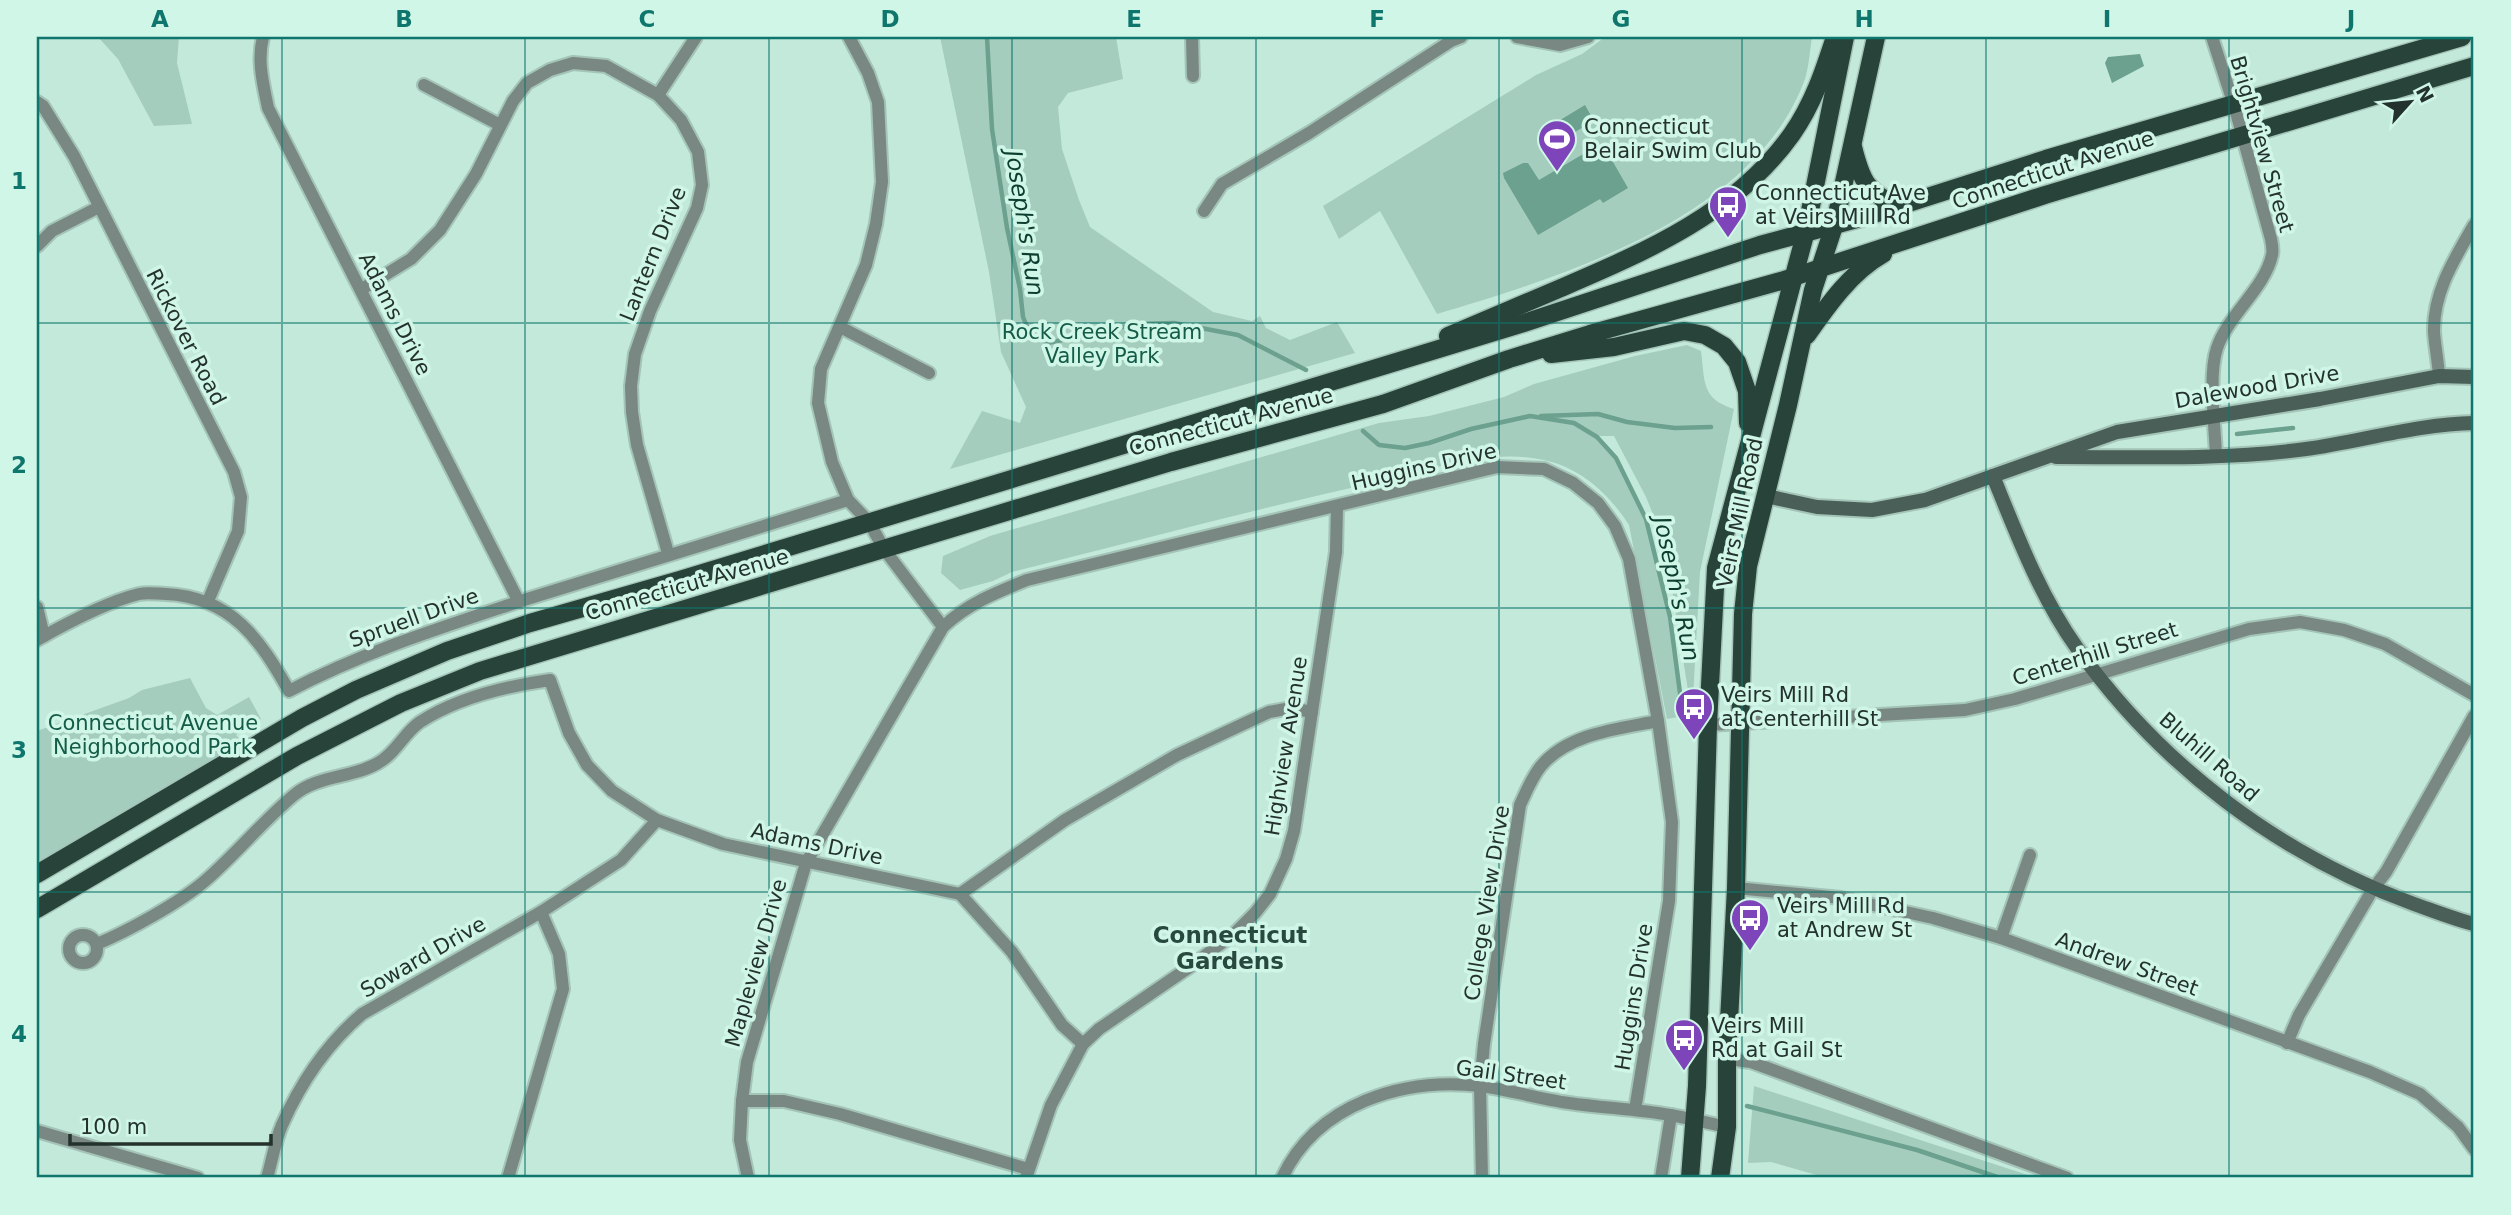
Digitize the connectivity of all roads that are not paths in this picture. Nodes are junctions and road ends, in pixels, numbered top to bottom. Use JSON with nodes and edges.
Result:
{"nodes":[{"id":1,"x":263,"y":37,"type":"edge"},
{"id":2,"x":696,"y":37,"type":"edge"},
{"id":3,"x":849,"y":37,"type":"edge"},
{"id":4,"x":1192,"y":37,"type":"edge"},
{"id":5,"x":1461,"y":37,"type":"edge"},
{"id":6,"x":1517,"y":37,"type":"edge"},
{"id":7,"x":1588,"y":37,"type":"edge"},
{"id":8,"x":1835,"y":37,"type":"edge"},
{"id":9,"x":1846,"y":37,"type":"edge"},
{"id":10,"x":1876,"y":37,"type":"edge"},
{"id":11,"x":2212,"y":37,"type":"edge"},
{"id":12,"x":2462,"y":37,"type":"edge"},
{"id":13,"x":2474,"y":66,"type":"edge"},
{"id":14,"x":1193,"y":76,"type":"dead end"},
{"id":15,"x":425,"y":85,"type":"dead end"},
{"id":16,"x":658,"y":95,"type":"junction"},
{"id":17,"x":37,"y":102,"type":"edge"},
{"id":18,"x":2234,"y":105,"type":"junction"},
{"id":19,"x":500,"y":125,"type":"junction"},
{"id":20,"x":2242,"y":135,"type":"junction"},
{"id":21,"x":1852,"y":144,"type":"junction"},
{"id":22,"x":1899,"y":206,"type":"junction"},
{"id":23,"x":99,"y":207,"type":"junction"},
{"id":24,"x":1204,"y":211,"type":"dead end"},
{"id":25,"x":1835,"y":223,"type":"junction"},
{"id":26,"x":2474,"y":225,"type":"edge"},
{"id":27,"x":1806,"y":231,"type":"junction"},
{"id":28,"x":1910,"y":241,"type":"junction"},
{"id":29,"x":37,"y":246,"type":"edge"},
{"id":30,"x":1820,"y":268,"type":"junction"},
{"id":31,"x":1793,"y":277,"type":"junction"},
{"id":32,"x":362,"y":289,"type":"junction"},
{"id":33,"x":840,"y":327,"type":"junction"},
{"id":34,"x":1803,"y":340,"type":"junction"},
{"id":35,"x":1509,"y":359,"type":"junction"},
{"id":36,"x":929,"y":373,"type":"dead end"},
{"id":37,"x":2439,"y":376,"type":"junction"},
{"id":38,"x":2474,"y":377,"type":"edge"},
{"id":39,"x":1340,"y":379,"type":"junction"},
{"id":40,"x":2215,"y":415,"type":"junction"},
{"id":41,"x":2474,"y":423,"type":"edge"},
{"id":42,"x":1749,"y":448,"type":"junction"},
{"id":43,"x":2216,"y":456,"type":"junction"},
{"id":44,"x":2052,"y":457,"type":"junction"},
{"id":45,"x":1993,"y":476,"type":"junction"},
{"id":46,"x":1766,"y":496,"type":"junction"},
{"id":47,"x":848,"y":500,"type":"junction"},
{"id":48,"x":1337,"y":507,"type":"junction"},
{"id":49,"x":869,"y":522,"type":"junction"},
{"id":50,"x":884,"y":549,"type":"junction"},
{"id":51,"x":668,"y":554,"type":"junction"},
{"id":52,"x":208,"y":601,"type":"junction"},
{"id":53,"x":519,"y":602,"type":"junction"},
{"id":54,"x":37,"y":607,"type":"edge"},
{"id":55,"x":943,"y":628,"type":"junction"},
{"id":56,"x":40,"y":638,"type":"edge"},
{"id":57,"x":2097,"y":674,"type":"junction"},
{"id":58,"x":2474,"y":695,"type":"edge"},
{"id":59,"x":1312,"y":712,"type":"junction"},
{"id":60,"x":2474,"y":716,"type":"edge"},
{"id":61,"x":1658,"y":721,"type":"junction"},
{"id":62,"x":1741,"y":722,"type":"junction"},
{"id":63,"x":1708,"y":725,"type":"junction"},
{"id":64,"x":657,"y":820,"type":"junction"},
{"id":65,"x":2030,"y":855,"type":"dead end"},
{"id":66,"x":806,"y":863,"type":"junction"},
{"id":67,"x":37,"y":874,"type":"edge"},
{"id":68,"x":1736,"y":888,"type":"junction"},
{"id":69,"x":2373,"y":889,"type":"junction"},
{"id":70,"x":960,"y":894,"type":"junction"},
{"id":71,"x":37,"y":909,"type":"edge"},
{"id":72,"x":541,"y":912,"type":"junction"},
{"id":73,"x":2474,"y":924,"type":"edge"},
{"id":74,"x":2000,"y":939,"type":"junction"},
{"id":75,"x":97,"y":944,"type":"dead end"},
{"id":76,"x":2287,"y":1043,"type":"junction"},
{"id":77,"x":1083,"y":1044,"type":"junction"},
{"id":78,"x":1727,"y":1059,"type":"junction"},
{"id":79,"x":1480,"y":1086,"type":"junction"},
{"id":80,"x":742,"y":1101,"type":"junction"},
{"id":81,"x":1634,"y":1110,"type":"junction"},
{"id":82,"x":1671,"y":1115,"type":"junction"},
{"id":83,"x":1696,"y":1121,"type":"junction"},
{"id":84,"x":1727,"y":1128,"type":"junction"},
{"id":85,"x":37,"y":1131,"type":"edge"},
{"id":86,"x":2474,"y":1149,"type":"edge"},
{"id":87,"x":1027,"y":1174,"type":"edge"},
{"id":88,"x":198,"y":1178,"type":"edge"},
{"id":89,"x":267,"y":1178,"type":"edge"},
{"id":90,"x":508,"y":1178,"type":"edge"},
{"id":91,"x":748,"y":1178,"type":"edge"},
{"id":92,"x":1282,"y":1178,"type":"edge"},
{"id":93,"x":1482,"y":1178,"type":"edge"},
{"id":94,"x":1661,"y":1178,"type":"edge"},
{"id":95,"x":1690,"y":1178,"type":"edge"},
{"id":96,"x":1720,"y":1178,"type":"edge"},
{"id":97,"x":2067,"y":1178,"type":"edge"}],
"edges":[{"from":1,"to":32,"type":"street","name":"Adams Drive"},
{"from":2,"to":16,"type":"street"},
{"from":3,"to":33,"type":"street"},
{"from":4,"to":14,"type":"street"},
{"from":5,"to":24,"type":"street"},
{"from":6,"to":7,"type":"street"},
{"from":8,"to":39,"type":"main road"},
{"from":9,"to":27,"type":"main road","name":"Veirs Mill Road"},
{"from":10,"to":21,"type":"main road","name":"Veirs Mill Road"},
{"from":11,"to":18,"type":"street","name":"Brightview Street"},
{"from":12,"to":18,"type":"main road","name":"Connecticut Avenue"},
{"from":13,"to":20,"type":"main road","name":"Connecticut Avenue"},
{"from":15,"to":19,"type":"street"},
{"from":16,"to":19,"type":"street","name":"Lantern Drive"},
{"from":16,"to":51,"type":"street","name":"Lantern Drive"},
{"from":17,"to":23,"type":"street","name":"Rickover Road"},
{"from":18,"to":20,"type":"street","name":"Brightview Street"},
{"from":18,"to":22,"type":"main road","name":"Connecticut Avenue"},
{"from":19,"to":32,"type":"street","name":"Lantern Drive"},
{"from":20,"to":28,"type":"main road","name":"Connecticut Avenue"},
{"from":20,"to":40,"type":"street","name":"Brightview Street"},
{"from":21,"to":22,"type":"main road"},
{"from":21,"to":25,"type":"main road","name":"Veirs Mill Road"},
{"from":22,"to":25,"type":"main road","name":"Connecticut Avenue"},
{"from":23,"to":29,"type":"street"},
{"from":23,"to":52,"type":"street","name":"Rickover Road"},
{"from":25,"to":27,"type":"main road","name":"Connecticut Avenue"},
{"from":25,"to":30,"type":"main road","name":"Veirs Mill Road"},
{"from":26,"to":37,"type":"street"},
{"from":27,"to":31,"type":"main road","name":"Veirs Mill Road"},
{"from":27,"to":39,"type":"main road","name":"Connecticut Avenue"},
{"from":28,"to":30,"type":"main road","name":"Connecticut Avenue"},
{"from":28,"to":34,"type":"main road"},
{"from":30,"to":31,"type":"main road","name":"Connecticut Avenue"},
{"from":30,"to":34,"type":"main road","name":"Veirs Mill Road"},
{"from":31,"to":35,"type":"main road","name":"Connecticut Avenue"},
{"from":31,"to":42,"type":"main road","name":"Veirs Mill Road"},
{"from":32,"to":53,"type":"street","name":"Adams Drive"},
{"from":33,"to":36,"type":"street"},
{"from":33,"to":47,"type":"street"},
{"from":34,"to":46,"type":"main road","name":"Veirs Mill Road"},
{"from":35,"to":42,"type":"main road"},
{"from":35,"to":50,"type":"main road","name":"Connecticut Avenue"},
{"from":37,"to":38,"type":"street","name":"Dalewood Drive"},
{"from":37,"to":40,"type":"street","name":"Dalewood Drive"},
{"from":39,"to":49,"type":"main road","name":"Connecticut Avenue"},
{"from":40,"to":43,"type":"street","name":"Brightview Street"},
{"from":40,"to":44,"type":"street","name":"Dalewood Drive"},
{"from":41,"to":43,"type":"street","name":"Dalewood Drive"},
{"from":42,"to":63,"type":"main road","name":"Veirs Mill Road"},
{"from":43,"to":44,"type":"street","name":"Dalewood Drive"},
{"from":44,"to":45,"type":"street","name":"Dalewood Drive"},
{"from":45,"to":46,"type":"street","name":"Dalewood Drive"},
{"from":45,"to":57,"type":"street","name":"Bluhill Road"},
{"from":46,"to":62,"type":"main road","name":"Veirs Mill Road"},
{"from":47,"to":49,"type":"street"},
{"from":47,"to":51,"type":"street","name":"Spruell Drive"},
{"from":48,"to":55,"type":"street","name":"Huggins Drive"},
{"from":48,"to":59,"type":"street","name":"Highview Avenue"},
{"from":48,"to":61,"type":"street","name":"Huggins Drive"},
{"from":49,"to":50,"type":"street"},
{"from":49,"to":67,"type":"main road","name":"Connecticut Avenue"},
{"from":50,"to":55,"type":"street"},
{"from":50,"to":71,"type":"main road","name":"Connecticut Avenue"},
{"from":51,"to":53,"type":"street","name":"Spruell Drive"},
{"from":52,"to":53,"type":"street","name":"Spruell Drive"},
{"from":52,"to":56,"type":"street","name":"Spruell Drive"},
{"from":54,"to":56,"type":"street"},
{"from":55,"to":66,"type":"street","name":"Mapleview Drive"},
{"from":57,"to":58,"type":"street","name":"Centerhill Street"},
{"from":57,"to":62,"type":"street","name":"Centerhill Street"},
{"from":57,"to":69,"type":"street","name":"Bluhill Road"},
{"from":59,"to":70,"type":"street"},
{"from":59,"to":77,"type":"street","name":"Highview Avenue"},
{"from":60,"to":69,"type":"street"},
{"from":61,"to":79,"type":"street","name":"College View Drive"},
{"from":61,"to":81,"type":"street","name":"Huggins Drive"},
{"from":62,"to":63,"type":"street","name":"Centerhill Street"},
{"from":62,"to":68,"type":"main road","name":"Veirs Mill Road"},
{"from":63,"to":83,"type":"main road","name":"Veirs Mill Road"},
{"from":64,"to":66,"type":"street","name":"Adams Drive"},
{"from":64,"to":72,"type":"street","name":"Soward Drive"},
{"from":64,"to":75,"type":"street","name":"Adams Drive"},
{"from":65,"to":74,"type":"street"},
{"from":66,"to":70,"type":"street","name":"Adams Drive"},
{"from":66,"to":80,"type":"street","name":"Mapleview Drive"},
{"from":68,"to":74,"type":"street","name":"Andrew Street"},
{"from":68,"to":78,"type":"main road","name":"Veirs Mill Road"},
{"from":69,"to":73,"type":"street","name":"Bluhill Road"},
{"from":69,"to":76,"type":"street"},
{"from":70,"to":77,"type":"street"},
{"from":72,"to":89,"type":"street","name":"Soward Drive"},
{"from":72,"to":90,"type":"street"},
{"from":74,"to":76,"type":"street","name":"Andrew Street"},
{"from":76,"to":86,"type":"street","name":"Andrew Street"},
{"from":77,"to":87,"type":"street","name":"Highview Avenue"},
{"from":78,"to":84,"type":"main road","name":"Veirs Mill Road"},
{"from":78,"to":97,"type":"street"},
{"from":79,"to":81,"type":"street","name":"Gail Street"},
{"from":79,"to":92,"type":"street","name":"Gail Street"},
{"from":79,"to":93,"type":"street","name":"College View Drive"},
{"from":80,"to":87,"type":"street"},
{"from":80,"to":91,"type":"street","name":"Mapleview Drive"},
{"from":81,"to":82,"type":"street","name":"Gail Street"},
{"from":82,"to":83,"type":"street","name":"Gail Street"},
{"from":82,"to":94,"type":"street"},
{"from":83,"to":84,"type":"street","name":"Gail Street"},
{"from":83,"to":95,"type":"main road","name":"Veirs Mill Road"},
{"from":84,"to":96,"type":"main road","name":"Veirs Mill Road"},
{"from":85,"to":88,"type":"street"}]}
